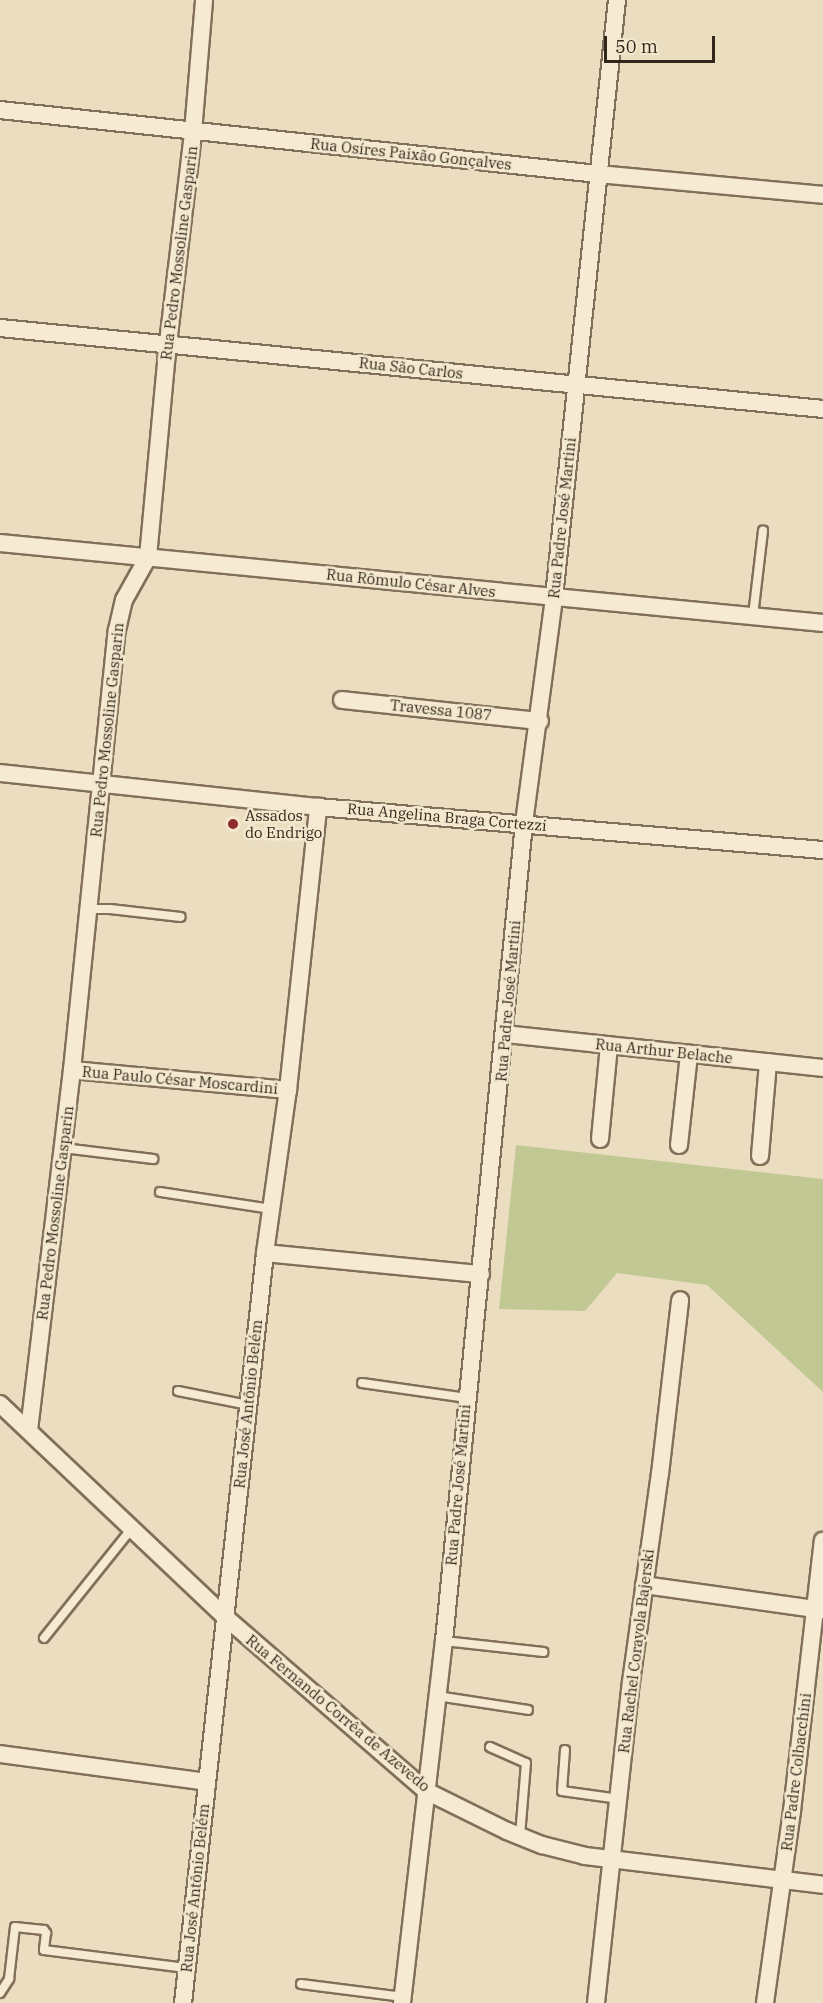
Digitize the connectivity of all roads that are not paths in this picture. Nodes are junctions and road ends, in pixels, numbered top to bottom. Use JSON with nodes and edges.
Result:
{"nodes":[{"id":1,"x":204,"y":0,"type":"edge"},
{"id":2,"x":617,"y":0,"type":"edge"},
{"id":3,"x":0,"y":110,"type":"edge"},
{"id":4,"x":193,"y":132,"type":"junction"},
{"id":5,"x":598,"y":174,"type":"junction"},
{"id":6,"x":823,"y":195,"type":"edge"},
{"id":7,"x":0,"y":328,"type":"edge"},
{"id":8,"x":168,"y":344,"type":"junction"},
{"id":9,"x":576,"y":385,"type":"junction"},
{"id":10,"x":823,"y":409,"type":"edge"},
{"id":11,"x":763,"y":531,"type":"dead end"},
{"id":12,"x":0,"y":543,"type":"edge"},
{"id":13,"x":148,"y":557,"type":"junction"},
{"id":14,"x":554,"y":597,"type":"junction"},
{"id":15,"x":753,"y":616,"type":"junction"},
{"id":16,"x":823,"y":623,"type":"edge"},
{"id":17,"x":342,"y":700,"type":"dead end"},
{"id":18,"x":540,"y":721,"type":"junction"},
{"id":19,"x":0,"y":773,"type":"edge"},
{"id":20,"x":101,"y":783,"type":"junction"},
{"id":21,"x":318,"y":807,"type":"junction"},
{"id":22,"x":524,"y":824,"type":"junction"},
{"id":23,"x":823,"y":850,"type":"edge"},
{"id":24,"x":88,"y":909,"type":"junction"},
{"id":25,"x":181,"y":918,"type":"dead end"},
{"id":26,"x":505,"y":1034,"type":"junction"},
{"id":27,"x":609,"y":1045,"type":"junction"},
{"id":28,"x":689,"y":1054,"type":"junction"},
{"id":29,"x":768,"y":1062,"type":"junction"},
{"id":30,"x":823,"y":1068,"type":"edge"},
{"id":31,"x":72,"y":1070,"type":"junction"},
{"id":32,"x":288,"y":1090,"type":"junction"},
{"id":33,"x":600,"y":1138,"type":"dead end"},
{"id":34,"x":679,"y":1145,"type":"dead end"},
{"id":35,"x":63,"y":1148,"type":"junction"},
{"id":36,"x":760,"y":1156,"type":"dead end"},
{"id":37,"x":153,"y":1159,"type":"dead end"},
{"id":38,"x":160,"y":1192,"type":"dead end"},
{"id":39,"x":271,"y":1209,"type":"junction"},
{"id":40,"x":265,"y":1253,"type":"junction"},
{"id":41,"x":481,"y":1274,"type":"junction"},
{"id":42,"x":680,"y":1300,"type":"dead end"},
{"id":43,"x":362,"y":1383,"type":"dead end"},
{"id":44,"x":178,"y":1391,"type":"dead end"},
{"id":45,"x":466,"y":1398,"type":"junction"},
{"id":46,"x":0,"y":1404,"type":"edge"},
{"id":47,"x":248,"y":1405,"type":"junction"},
{"id":48,"x":29,"y":1430,"type":"junction"},
{"id":49,"x":132,"y":1528,"type":"junction"},
{"id":50,"x":823,"y":1541,"type":"edge"},
{"id":51,"x":644,"y":1586,"type":"junction"},
{"id":52,"x":819,"y":1610,"type":"edge"},
{"id":53,"x":224,"y":1616,"type":"junction"},
{"id":54,"x":44,"y":1638,"type":"dead end"},
{"id":55,"x":444,"y":1641,"type":"junction"},
{"id":56,"x":543,"y":1652,"type":"dead end"},
{"id":57,"x":437,"y":1696,"type":"junction"},
{"id":58,"x":528,"y":1710,"type":"dead end"},
{"id":59,"x":490,"y":1747,"type":"dead end"},
{"id":60,"x":565,"y":1749,"type":"dead end"},
{"id":61,"x":0,"y":1754,"type":"edge"},
{"id":62,"x":206,"y":1782,"type":"junction"},
{"id":63,"x":426,"y":1791,"type":"junction"},
{"id":64,"x":619,"y":1799,"type":"junction"},
{"id":65,"x":520,"y":1836,"type":"junction"},
{"id":66,"x":612,"y":1861,"type":"junction"},
{"id":67,"x":782,"y":1879,"type":"junction"},
{"id":68,"x":823,"y":1885,"type":"edge"},
{"id":69,"x":186,"y":1968,"type":"junction"},
{"id":70,"x":301,"y":1983,"type":"dead end"},
{"id":71,"x":0,"y":1993,"type":"edge"},
{"id":72,"x":403,"y":2000,"type":"edge"},
{"id":73,"x":183,"y":2003,"type":"edge"},
{"id":74,"x":596,"y":2003,"type":"edge"},
{"id":75,"x":765,"y":2003,"type":"edge"}],
"edges":[{"from":1,"to":4,"type":"street","name":"Rua Pedro Mossoline Gasparin"},
{"from":2,"to":5,"type":"street","name":"Rua Padre José Martini"},
{"from":3,"to":4,"type":"street","name":"Rua Osíres Paixão Gonçalves"},
{"from":4,"to":5,"type":"street","name":"Rua Osíres Paixão Gonçalves"},
{"from":4,"to":8,"type":"street","name":"Rua Pedro Mossoline Gasparin"},
{"from":5,"to":6,"type":"street","name":"Rua Osíres Paixão Gonçalves"},
{"from":5,"to":9,"type":"street","name":"Rua Padre José Martini"},
{"from":7,"to":8,"type":"street","name":"Rua São Carlos"},
{"from":8,"to":9,"type":"street","name":"Rua São Carlos"},
{"from":8,"to":13,"type":"street","name":"Rua Pedro Mossoline Gasparin"},
{"from":9,"to":10,"type":"street","name":"Rua São Carlos"},
{"from":9,"to":14,"type":"street","name":"Rua Padre José Martini"},
{"from":11,"to":15,"type":"lane"},
{"from":12,"to":13,"type":"street","name":"Rua Rômulo César Alves"},
{"from":13,"to":14,"type":"street","name":"Rua Rômulo César Alves"},
{"from":13,"to":20,"type":"street","name":"Rua Pedro Mossoline Gasparin"},
{"from":14,"to":15,"type":"street","name":"Rua Rômulo César Alves"},
{"from":14,"to":18,"type":"street","name":"Rua Padre José Martini"},
{"from":15,"to":16,"type":"street","name":"Rua Rômulo César Alves"},
{"from":17,"to":18,"type":"street","name":"Travessa 1087"},
{"from":18,"to":22,"type":"street","name":"Rua Padre José Martini"},
{"from":19,"to":20,"type":"street","name":"Rua Angelina Braga Cortezzi"},
{"from":20,"to":21,"type":"street","name":"Rua Angelina Braga Cortezzi"},
{"from":20,"to":24,"type":"street","name":"Rua Pedro Mossoline Gasparin"},
{"from":21,"to":22,"type":"street","name":"Rua Angelina Braga Cortezzi"},
{"from":21,"to":32,"type":"street","name":"Rua José Antônio Belém"},
{"from":22,"to":23,"type":"street","name":"Rua Angelina Braga Cortezzi"},
{"from":22,"to":26,"type":"street","name":"Rua Padre José Martini"},
{"from":24,"to":25,"type":"lane"},
{"from":24,"to":31,"type":"street","name":"Rua Pedro Mossoline Gasparin"},
{"from":26,"to":27,"type":"street","name":"Rua Arthur Belache"},
{"from":26,"to":41,"type":"street","name":"Rua Padre José Martini"},
{"from":27,"to":28,"type":"street","name":"Rua Arthur Belache"},
{"from":27,"to":33,"type":"street"},
{"from":28,"to":29,"type":"street","name":"Rua Arthur Belache"},
{"from":28,"to":34,"type":"street"},
{"from":29,"to":30,"type":"street","name":"Rua Arthur Belache"},
{"from":29,"to":36,"type":"street"},
{"from":31,"to":32,"type":"street","name":"Rua Paulo César Moscardini"},
{"from":31,"to":35,"type":"street","name":"Rua Pedro Mossoline Gasparin"},
{"from":32,"to":39,"type":"street","name":"Rua José Antônio Belém"},
{"from":35,"to":37,"type":"lane"},
{"from":35,"to":48,"type":"street","name":"Rua Pedro Mossoline Gasparin"},
{"from":38,"to":39,"type":"lane"},
{"from":39,"to":40,"type":"street","name":"Rua José Antônio Belém"},
{"from":40,"to":41,"type":"street"},
{"from":40,"to":47,"type":"street","name":"Rua José Antônio Belém"},
{"from":41,"to":45,"type":"street","name":"Rua Padre José Martini"},
{"from":42,"to":51,"type":"street","name":"Rua Rachel Corayola Bajerski"},
{"from":43,"to":45,"type":"lane"},
{"from":44,"to":47,"type":"lane"},
{"from":45,"to":55,"type":"street","name":"Rua Padre José Martini"},
{"from":46,"to":48,"type":"street","name":"Rua Fernando Corrêa de Azevedo"},
{"from":47,"to":53,"type":"street","name":"Rua José Antônio Belém"},
{"from":48,"to":49,"type":"street","name":"Rua Fernando Corrêa de Azevedo"},
{"from":49,"to":53,"type":"street","name":"Rua Fernando Corrêa de Azevedo"},
{"from":49,"to":54,"type":"lane"},
{"from":50,"to":52,"type":"street","name":"Rua Padre Colbacchini"},
{"from":51,"to":52,"type":"street"},
{"from":51,"to":64,"type":"street","name":"Rua Rachel Corayola Bajerski"},
{"from":52,"to":67,"type":"street","name":"Rua Padre Colbacchini"},
{"from":53,"to":62,"type":"street","name":"Rua José Antônio Belém"},
{"from":53,"to":63,"type":"street","name":"Rua Fernando Corrêa de Azevedo"},
{"from":55,"to":56,"type":"lane"},
{"from":55,"to":57,"type":"street","name":"Rua Padre José Martini"},
{"from":57,"to":58,"type":"lane"},
{"from":57,"to":63,"type":"street","name":"Rua Padre José Martini"},
{"from":59,"to":65,"type":"lane"},
{"from":60,"to":64,"type":"lane"},
{"from":61,"to":62,"type":"street"},
{"from":62,"to":69,"type":"street","name":"Rua José Antônio Belém"},
{"from":63,"to":65,"type":"street","name":"Rua Fernando Corrêa de Azevedo"},
{"from":63,"to":72,"type":"street","name":"Rua Padre José Martini"},
{"from":64,"to":66,"type":"street","name":"Rua Rachel Corayola Bajerski"},
{"from":65,"to":66,"type":"street","name":"Rua Fernando Corrêa de Azevedo"},
{"from":66,"to":67,"type":"street","name":"Rua Fernando Corrêa de Azevedo"},
{"from":66,"to":74,"type":"street","name":"Rua Rachel Corayola Bajerski"},
{"from":67,"to":68,"type":"street","name":"Rua Fernando Corrêa de Azevedo"},
{"from":67,"to":75,"type":"street","name":"Rua Padre Colbacchini"},
{"from":69,"to":71,"type":"lane"},
{"from":69,"to":73,"type":"street","name":"Rua José Antônio Belém"},
{"from":70,"to":72,"type":"lane"}]}
